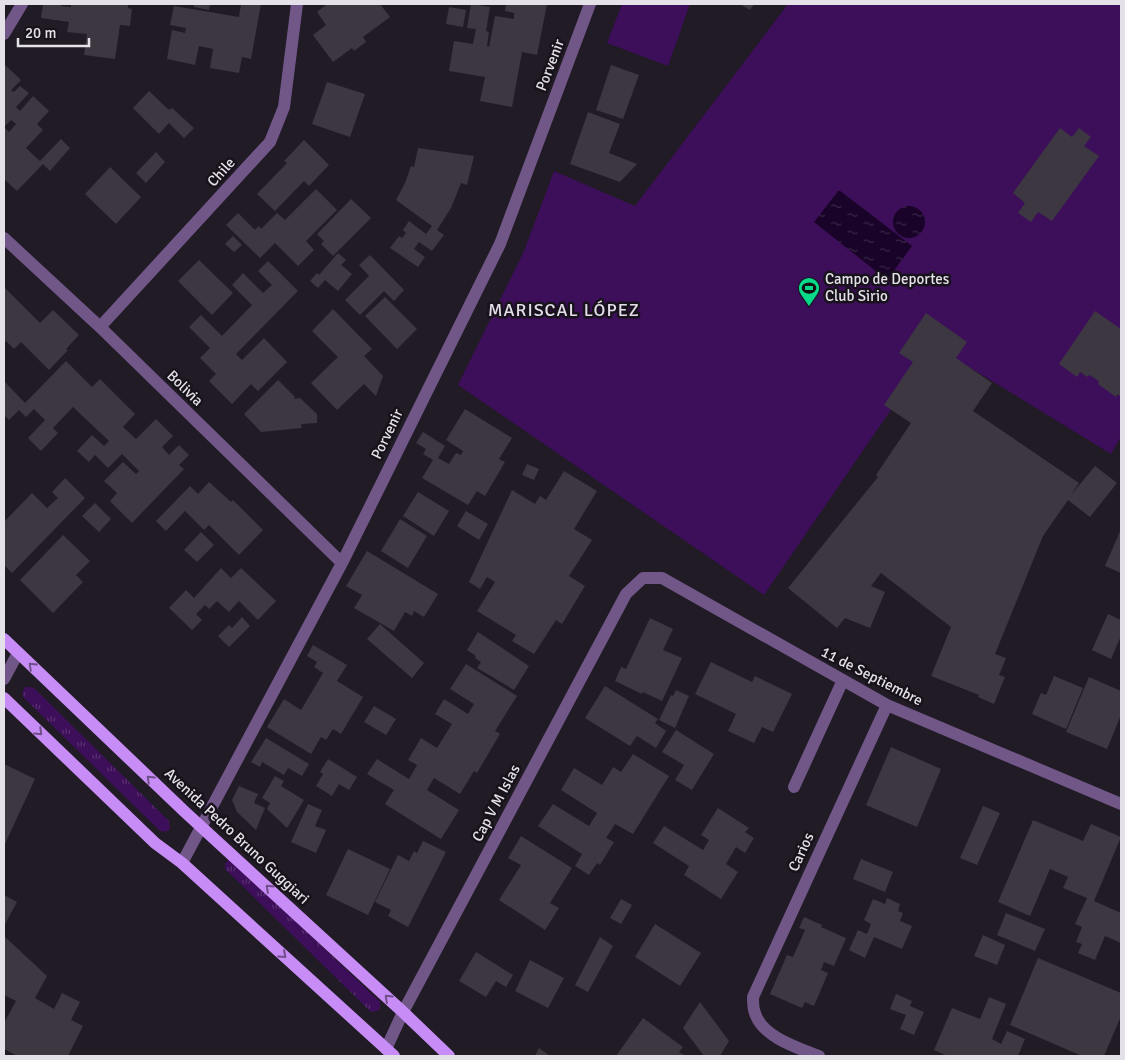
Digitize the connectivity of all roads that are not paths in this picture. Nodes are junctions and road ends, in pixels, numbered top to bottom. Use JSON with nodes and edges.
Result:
{"nodes":[{"id":1,"x":22,"y":4,"type":"edge"},
{"id":2,"x":297,"y":4,"type":"edge"},
{"id":3,"x":590,"y":4,"type":"edge"},
{"id":4,"x":4,"y":34,"type":"edge"},
{"id":5,"x":4,"y":238,"type":"edge"},
{"id":6,"x":100,"y":327,"type":"junction"},
{"id":7,"x":342,"y":563,"type":"junction"},
{"id":8,"x":642,"y":578,"type":"joint"},
{"id":9,"x":4,"y":640,"type":"edge"},
{"id":10,"x":18,"y":653,"type":"junction"},
{"id":11,"x":4,"y":679,"type":"edge"},
{"id":12,"x":843,"y":680,"type":"junction"},
{"id":13,"x":4,"y":698,"type":"edge"},
{"id":14,"x":887,"y":705,"type":"junction"},
{"id":15,"x":794,"y":787,"type":"dead end"},
{"id":16,"x":1121,"y":804,"type":"edge"},
{"id":17,"x":201,"y":825,"type":"junction"},
{"id":18,"x":182,"y":863,"type":"junction"},
{"id":19,"x":403,"y":1012,"type":"junction"},
{"id":20,"x":390,"y":1053,"type":"edge"},
{"id":21,"x":449,"y":1056,"type":"edge"},
{"id":22,"x":819,"y":1056,"type":"edge"}],
"edges":[{"from":1,"to":4,"type":"street"},
{"from":2,"to":6,"type":"street","name":"Chile"},
{"from":3,"to":7,"type":"street","name":"Porvenir"},
{"from":5,"to":6,"type":"street","name":"Bolivia"},
{"from":6,"to":7,"type":"street","name":"Bolivia"},
{"from":7,"to":17,"type":"street","name":"Porvenir"},
{"from":8,"to":12,"type":"street","name":"11 de Septiembre"},
{"from":8,"to":19,"type":"street","name":"Cap V M Islas"},
{"from":9,"to":10,"type":"main road","name":"Avenida Pedro Bruno Guggiari"},
{"from":10,"to":11,"type":"street"},
{"from":17,"to":10,"type":"main road","name":"Avenida Pedro Bruno Guggiari","one_way":true},
{"from":12,"to":14,"type":"street","name":"11 de Septiembre"},
{"from":12,"to":15,"type":"street"},
{"from":13,"to":18,"type":"main road","one_way":true},
{"from":14,"to":16,"type":"street","name":"11 de Septiembre"},
{"from":14,"to":22,"type":"street","name":"Carios"},
{"from":17,"to":18,"type":"street","name":"Porvenir"},
{"from":19,"to":17,"type":"main road","name":"Avenida Pedro Bruno Guggiari","one_way":true},
{"from":18,"to":20,"type":"main road","one_way":true},
{"from":19,"to":20,"type":"street","name":"Cap V M Islas"},
{"from":19,"to":21,"type":"main road","name":"Avenida Pedro Bruno Guggiari"}]}
